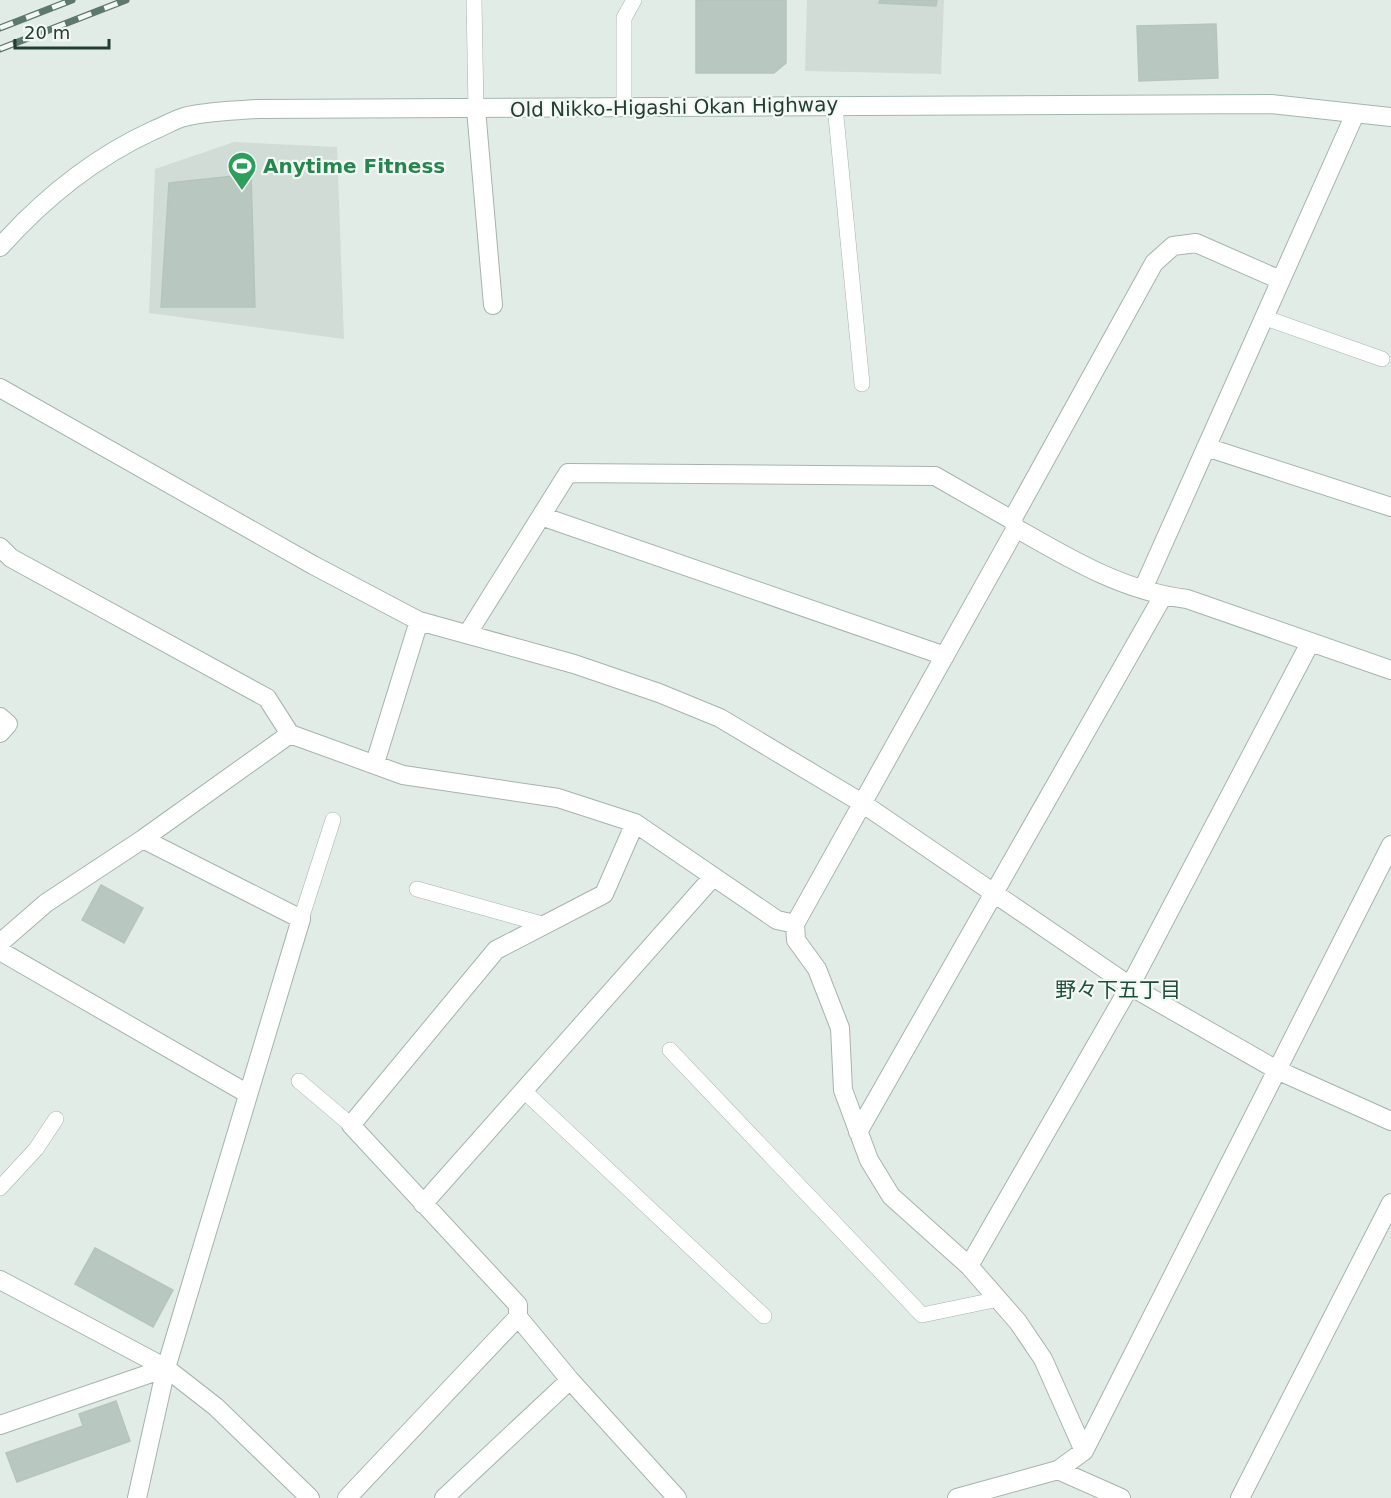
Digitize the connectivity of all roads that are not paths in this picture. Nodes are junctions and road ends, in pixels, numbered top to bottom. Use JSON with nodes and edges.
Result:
{"nodes":[{"id":1,"x":474,"y":0,"type":"edge"},
{"id":2,"x":634,"y":0,"type":"edge"},
{"id":3,"x":835,"y":106,"type":"junction"},
{"id":4,"x":624,"y":108,"type":"junction"},
{"id":5,"x":476,"y":109,"type":"junction"},
{"id":6,"x":1355,"y":114,"type":"junction"},
{"id":7,"x":1391,"y":117,"type":"edge"},
{"id":8,"x":0,"y":247,"type":"edge"},
{"id":9,"x":1278,"y":279,"type":"junction"},
{"id":10,"x":493,"y":305,"type":"dead end"},
{"id":11,"x":1263,"y":317,"type":"junction"},
{"id":12,"x":1382,"y":359,"type":"dead end"},
{"id":13,"x":862,"y":384,"type":"dead end"},
{"id":14,"x":0,"y":388,"type":"edge"},
{"id":15,"x":1206,"y":447,"type":"junction"},
{"id":16,"x":1391,"y":507,"type":"edge"},
{"id":17,"x":541,"y":516,"type":"junction"},
{"id":18,"x":1014,"y":524,"type":"junction"},
{"id":19,"x":0,"y":547,"type":"edge"},
{"id":20,"x":1143,"y":589,"type":"junction"},
{"id":21,"x":1163,"y":596,"type":"junction"},
{"id":22,"x":419,"y":621,"type":"junction"},
{"id":23,"x":468,"y":633,"type":"junction"},
{"id":24,"x":1310,"y":643,"type":"junction"},
{"id":25,"x":945,"y":656,"type":"junction"},
{"id":26,"x":1391,"y":670,"type":"edge"},
{"id":27,"x":0,"y":717,"type":"edge"},
{"id":28,"x":0,"y":733,"type":"edge"},
{"id":29,"x":290,"y":734,"type":"junction"},
{"id":30,"x":375,"y":763,"type":"junction"},
{"id":31,"x":862,"y":803,"type":"junction"},
{"id":32,"x":333,"y":820,"type":"dead end"},
{"id":33,"x":635,"y":823,"type":"junction"},
{"id":34,"x":143,"y":839,"type":"junction"},
{"id":35,"x":1391,"y":845,"type":"edge"},
{"id":36,"x":712,"y":878,"type":"junction"},
{"id":37,"x":417,"y":889,"type":"dead end"},
{"id":38,"x":994,"y":893,"type":"junction"},
{"id":39,"x":301,"y":919,"type":"junction"},
{"id":40,"x":542,"y":924,"type":"junction"},
{"id":41,"x":795,"y":924,"type":"junction"},
{"id":42,"x":0,"y":943,"type":"edge"},
{"id":43,"x":0,"y":951,"type":"edge"},
{"id":44,"x":1130,"y":986,"type":"junction"},
{"id":45,"x":670,"y":1050,"type":"dead end"},
{"id":46,"x":1277,"y":1070,"type":"junction"},
{"id":47,"x":299,"y":1081,"type":"dead end"},
{"id":48,"x":523,"y":1090,"type":"junction"},
{"id":49,"x":248,"y":1094,"type":"junction"},
{"id":50,"x":56,"y":1119,"type":"dead end"},
{"id":51,"x":1391,"y":1121,"type":"edge"},
{"id":52,"x":351,"y":1125,"type":"junction"},
{"id":53,"x":858,"y":1132,"type":"junction"},
{"id":54,"x":0,"y":1188,"type":"edge"},
{"id":55,"x":1391,"y":1203,"type":"edge"},
{"id":56,"x":423,"y":1204,"type":"junction"},
{"id":57,"x":969,"y":1266,"type":"junction"},
{"id":58,"x":0,"y":1280,"type":"edge"},
{"id":59,"x":999,"y":1299,"type":"junction"},
{"id":60,"x":764,"y":1316,"type":"dead end"},
{"id":61,"x":518,"y":1317,"type":"junction"},
{"id":62,"x":166,"y":1368,"type":"junction"},
{"id":63,"x":570,"y":1380,"type":"junction"},
{"id":64,"x":0,"y":1425,"type":"edge"},
{"id":65,"x":1084,"y":1451,"type":"junction"},
{"id":66,"x":1058,"y":1470,"type":"junction"},
{"id":67,"x":137,"y":1498,"type":"edge"},
{"id":68,"x":310,"y":1498,"type":"edge"},
{"id":69,"x":346,"y":1498,"type":"edge"},
{"id":70,"x":444,"y":1498,"type":"edge"},
{"id":71,"x":677,"y":1498,"type":"edge"},
{"id":72,"x":957,"y":1498,"type":"edge"},
{"id":73,"x":1121,"y":1498,"type":"edge"},
{"id":74,"x":1240,"y":1498,"type":"edge"}],
"edges":[{"from":1,"to":5,"type":"lane"},
{"from":2,"to":4,"type":"lane"},
{"from":3,"to":4,"type":"street","name":"Old Nikko-Higashi Okan Highway"},
{"from":3,"to":6,"type":"street","name":"Old Nikko-Higashi Okan Highway"},
{"from":3,"to":13,"type":"lane"},
{"from":4,"to":5,"type":"street","name":"Old Nikko-Higashi Okan Highway"},
{"from":5,"to":8,"type":"street","name":"Old Nikko-Higashi Okan Highway"},
{"from":5,"to":10,"type":"street"},
{"from":6,"to":7,"type":"street","name":"Old Nikko-Higashi Okan Highway"},
{"from":6,"to":9,"type":"street"},
{"from":9,"to":11,"type":"street"},
{"from":9,"to":18,"type":"street"},
{"from":11,"to":12,"type":"lane"},
{"from":11,"to":15,"type":"street"},
{"from":14,"to":22,"type":"street"},
{"from":15,"to":16,"type":"street"},
{"from":15,"to":20,"type":"street"},
{"from":17,"to":18,"type":"street"},
{"from":17,"to":23,"type":"street"},
{"from":17,"to":25,"type":"street"},
{"from":18,"to":20,"type":"street"},
{"from":18,"to":25,"type":"street"},
{"from":19,"to":29,"type":"street"},
{"from":20,"to":21,"type":"street"},
{"from":21,"to":24,"type":"street"},
{"from":21,"to":38,"type":"street"},
{"from":22,"to":23,"type":"street"},
{"from":22,"to":30,"type":"street"},
{"from":23,"to":31,"type":"street"},
{"from":24,"to":26,"type":"street"},
{"from":24,"to":44,"type":"street"},
{"from":25,"to":31,"type":"street"},
{"from":27,"to":28,"type":"street"},
{"from":29,"to":30,"type":"street"},
{"from":29,"to":34,"type":"street"},
{"from":30,"to":33,"type":"street"},
{"from":31,"to":38,"type":"street"},
{"from":31,"to":41,"type":"street"},
{"from":32,"to":39,"type":"lane"},
{"from":33,"to":36,"type":"street"},
{"from":33,"to":40,"type":"street"},
{"from":34,"to":39,"type":"street"},
{"from":34,"to":42,"type":"street"},
{"from":35,"to":46,"type":"street"},
{"from":36,"to":41,"type":"street"},
{"from":36,"to":48,"type":"street"},
{"from":37,"to":40,"type":"lane"},
{"from":38,"to":44,"type":"street"},
{"from":38,"to":53,"type":"street"},
{"from":39,"to":49,"type":"street"},
{"from":40,"to":52,"type":"street"},
{"from":41,"to":53,"type":"street"},
{"from":43,"to":49,"type":"street"},
{"from":44,"to":46,"type":"street"},
{"from":44,"to":57,"type":"street"},
{"from":45,"to":59,"type":"lane"},
{"from":46,"to":51,"type":"street"},
{"from":46,"to":65,"type":"street"},
{"from":47,"to":52,"type":"lane"},
{"from":48,"to":56,"type":"street"},
{"from":48,"to":60,"type":"lane"},
{"from":49,"to":62,"type":"street"},
{"from":50,"to":54,"type":"lane"},
{"from":52,"to":56,"type":"street"},
{"from":53,"to":57,"type":"street"},
{"from":55,"to":74,"type":"street"},
{"from":56,"to":61,"type":"street"},
{"from":57,"to":59,"type":"street"},
{"from":58,"to":62,"type":"street"},
{"from":59,"to":65,"type":"street"},
{"from":61,"to":63,"type":"street"},
{"from":61,"to":69,"type":"street"},
{"from":62,"to":64,"type":"street"},
{"from":62,"to":67,"type":"street"},
{"from":62,"to":68,"type":"street"},
{"from":63,"to":70,"type":"street"},
{"from":63,"to":71,"type":"street"},
{"from":65,"to":66,"type":"street"},
{"from":66,"to":72,"type":"street"},
{"from":66,"to":73,"type":"street"}]}
